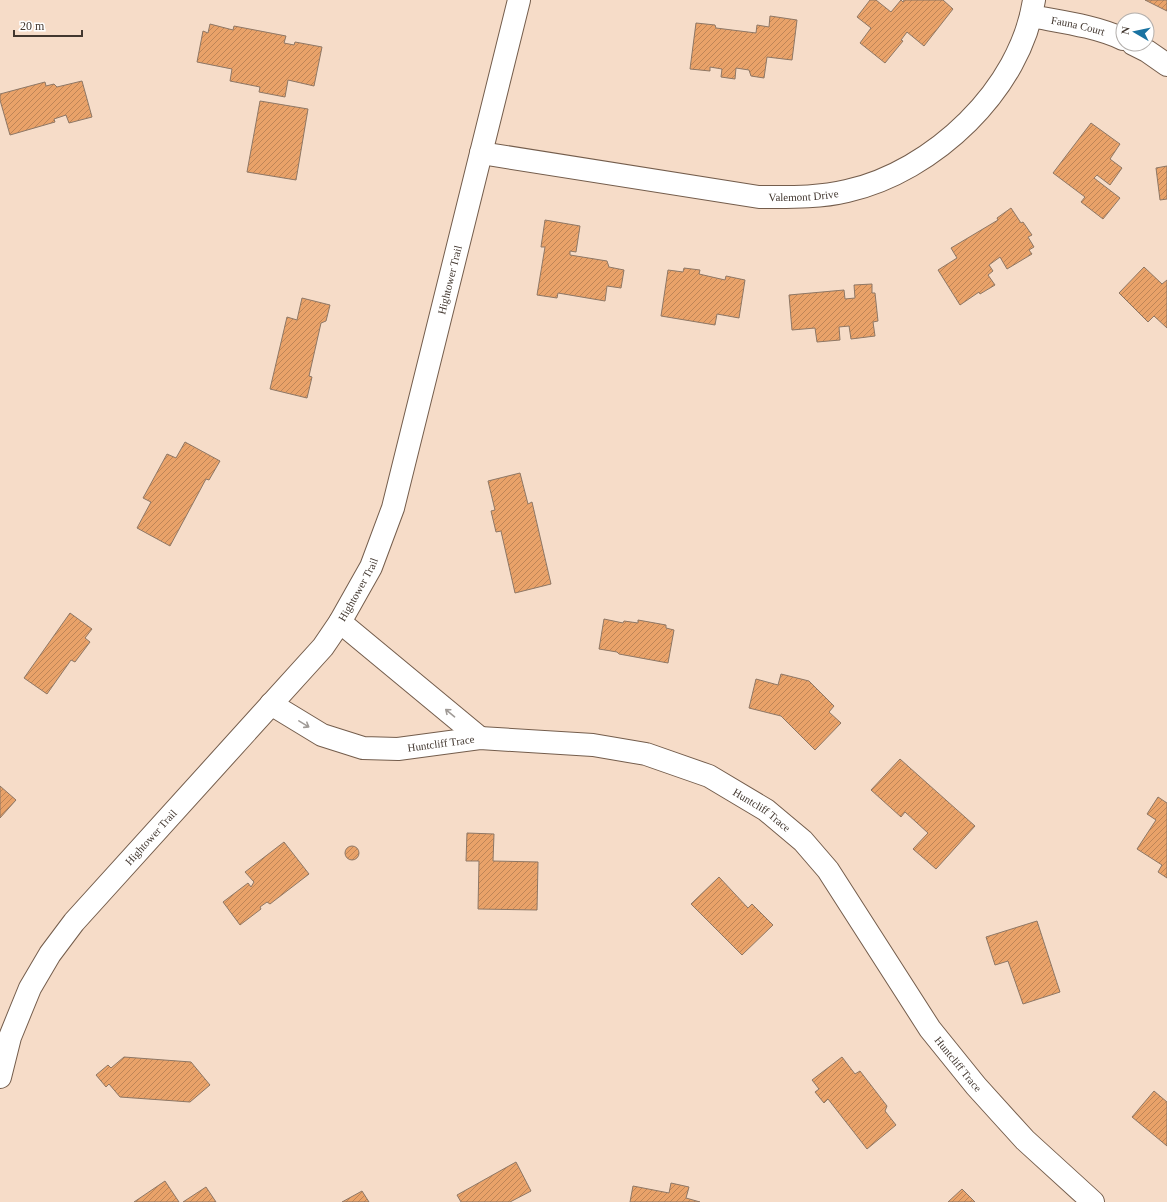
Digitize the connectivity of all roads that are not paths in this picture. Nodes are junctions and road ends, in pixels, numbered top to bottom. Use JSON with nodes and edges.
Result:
{"nodes":[{"id":1,"x":519,"y":0,"type":"edge"},
{"id":2,"x":1032,"y":8,"type":"edge"},
{"id":3,"x":1115,"y":36,"type":"edge"},
{"id":4,"x":1148,"y":52,"type":"edge"},
{"id":5,"x":1167,"y":65,"type":"edge"},
{"id":6,"x":481,"y":153,"type":"junction"},
{"id":7,"x":340,"y":622,"type":"junction"},
{"id":8,"x":271,"y":704,"type":"junction"},
{"id":9,"x":480,"y":738,"type":"junction"},
{"id":10,"x":0,"y":1077,"type":"edge"},
{"id":11,"x":1093,"y":1202,"type":"edge"}],
"edges":[{"from":1,"to":6,"type":"street","name":"Hightower Trail"},
{"from":2,"to":3,"type":"street","name":"Fauna Court"},
{"from":2,"to":6,"type":"street","name":"Valemont Drive"},
{"from":4,"to":5,"type":"street"},
{"from":6,"to":7,"type":"street","name":"Hightower Trail"},
{"from":7,"to":8,"type":"street","name":"Hightower Trail"},
{"from":9,"to":7,"type":"street","one_way":true},
{"from":8,"to":9,"type":"street","name":"Huntcliff Trace","one_way":true},
{"from":8,"to":10,"type":"street","name":"Hightower Trail"},
{"from":9,"to":11,"type":"street","name":"Huntcliff Trace"}]}
